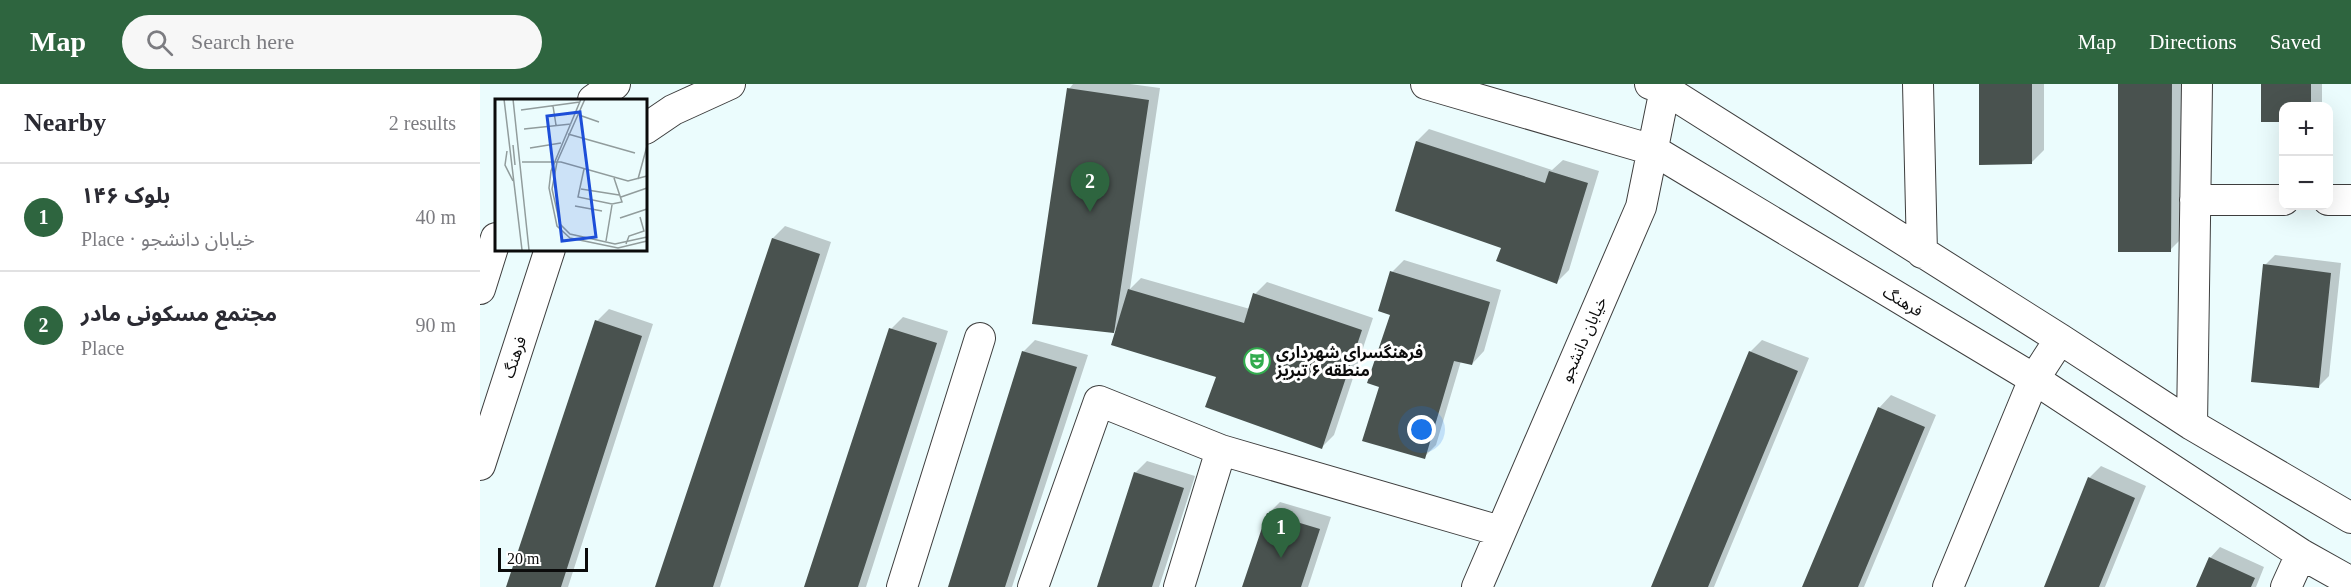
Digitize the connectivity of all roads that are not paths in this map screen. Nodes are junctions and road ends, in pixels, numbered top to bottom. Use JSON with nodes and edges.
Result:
{"nodes":[{"id":1,"x":615,"y":84,"type":"edge"},
{"id":2,"x":730,"y":84,"type":"edge"},
{"id":3,"x":1426,"y":84,"type":"edge"},
{"id":4,"x":1918,"y":84,"type":"edge"},
{"id":5,"x":2197,"y":84,"type":"edge"},
{"id":6,"x":1660,"y":86,"type":"edge"},
{"id":7,"x":594,"y":99,"type":"edge"},
{"id":8,"x":646,"y":128,"type":"edge"},
{"id":9,"x":1653,"y":150,"type":"junction"},
{"id":10,"x":2195,"y":200,"type":"junction"},
{"id":11,"x":2279,"y":200,"type":"edge"},
{"id":12,"x":2333,"y":200,"type":"edge"},
{"id":13,"x":2351,"y":200,"type":"edge"},
{"id":14,"x":495,"y":241,"type":"edge"},
{"id":15,"x":550,"y":250,"type":"edge"},
{"id":16,"x":1922,"y":253,"type":"junction"},
{"id":17,"x":480,"y":289,"type":"edge"},
{"id":18,"x":980,"y":338,"type":"dead end"},
{"id":19,"x":2060,"y":339,"type":"junction"},
{"id":20,"x":2034,"y":379,"type":"junction"},
{"id":21,"x":2192,"y":425,"type":"junction"},
{"id":22,"x":1221,"y":450,"type":"junction"},
{"id":23,"x":480,"y":465,"type":"edge"},
{"id":24,"x":2351,"y":518,"type":"edge"},
{"id":25,"x":1500,"y":531,"type":"junction"},
{"id":26,"x":2301,"y":554,"type":"junction"},
{"id":27,"x":2351,"y":582,"type":"edge"},
{"id":28,"x":902,"y":587,"type":"edge"},
{"id":29,"x":1033,"y":587,"type":"edge"},
{"id":30,"x":1179,"y":587,"type":"edge"},
{"id":31,"x":1477,"y":587,"type":"edge"},
{"id":32,"x":1948,"y":587,"type":"edge"},
{"id":33,"x":2286,"y":587,"type":"edge"}],
"edges":[{"from":1,"to":7,"type":"street"},
{"from":2,"to":8,"type":"street"},
{"from":3,"to":9,"type":"street","name":"فرهنگ"},
{"from":4,"to":16,"type":"street"},
{"from":5,"to":10,"type":"street"},
{"from":6,"to":9,"type":"street","name":"خیابان دانشجو"},
{"from":6,"to":16,"type":"street"},
{"from":9,"to":20,"type":"street","name":"فرهنگ"},
{"from":9,"to":25,"type":"street","name":"خیابان دانشجو"},
{"from":10,"to":11,"type":"street"},
{"from":10,"to":21,"type":"street"},
{"from":12,"to":13,"type":"street"},
{"from":14,"to":17,"type":"street"},
{"from":15,"to":23,"type":"street","name":"فرهنگ"},
{"from":16,"to":19,"type":"street"},
{"from":18,"to":28,"type":"street"},
{"from":19,"to":20,"type":"street"},
{"from":19,"to":21,"type":"street"},
{"from":20,"to":26,"type":"street","name":"فرهنگ"},
{"from":20,"to":32,"type":"street"},
{"from":21,"to":24,"type":"street"},
{"from":22,"to":25,"type":"street"},
{"from":22,"to":29,"type":"street"},
{"from":22,"to":30,"type":"street"},
{"from":25,"to":31,"type":"street","name":"خیابان دانشجو"},
{"from":26,"to":27,"type":"street","name":"فرهنگ"},
{"from":26,"to":33,"type":"street"}]}
